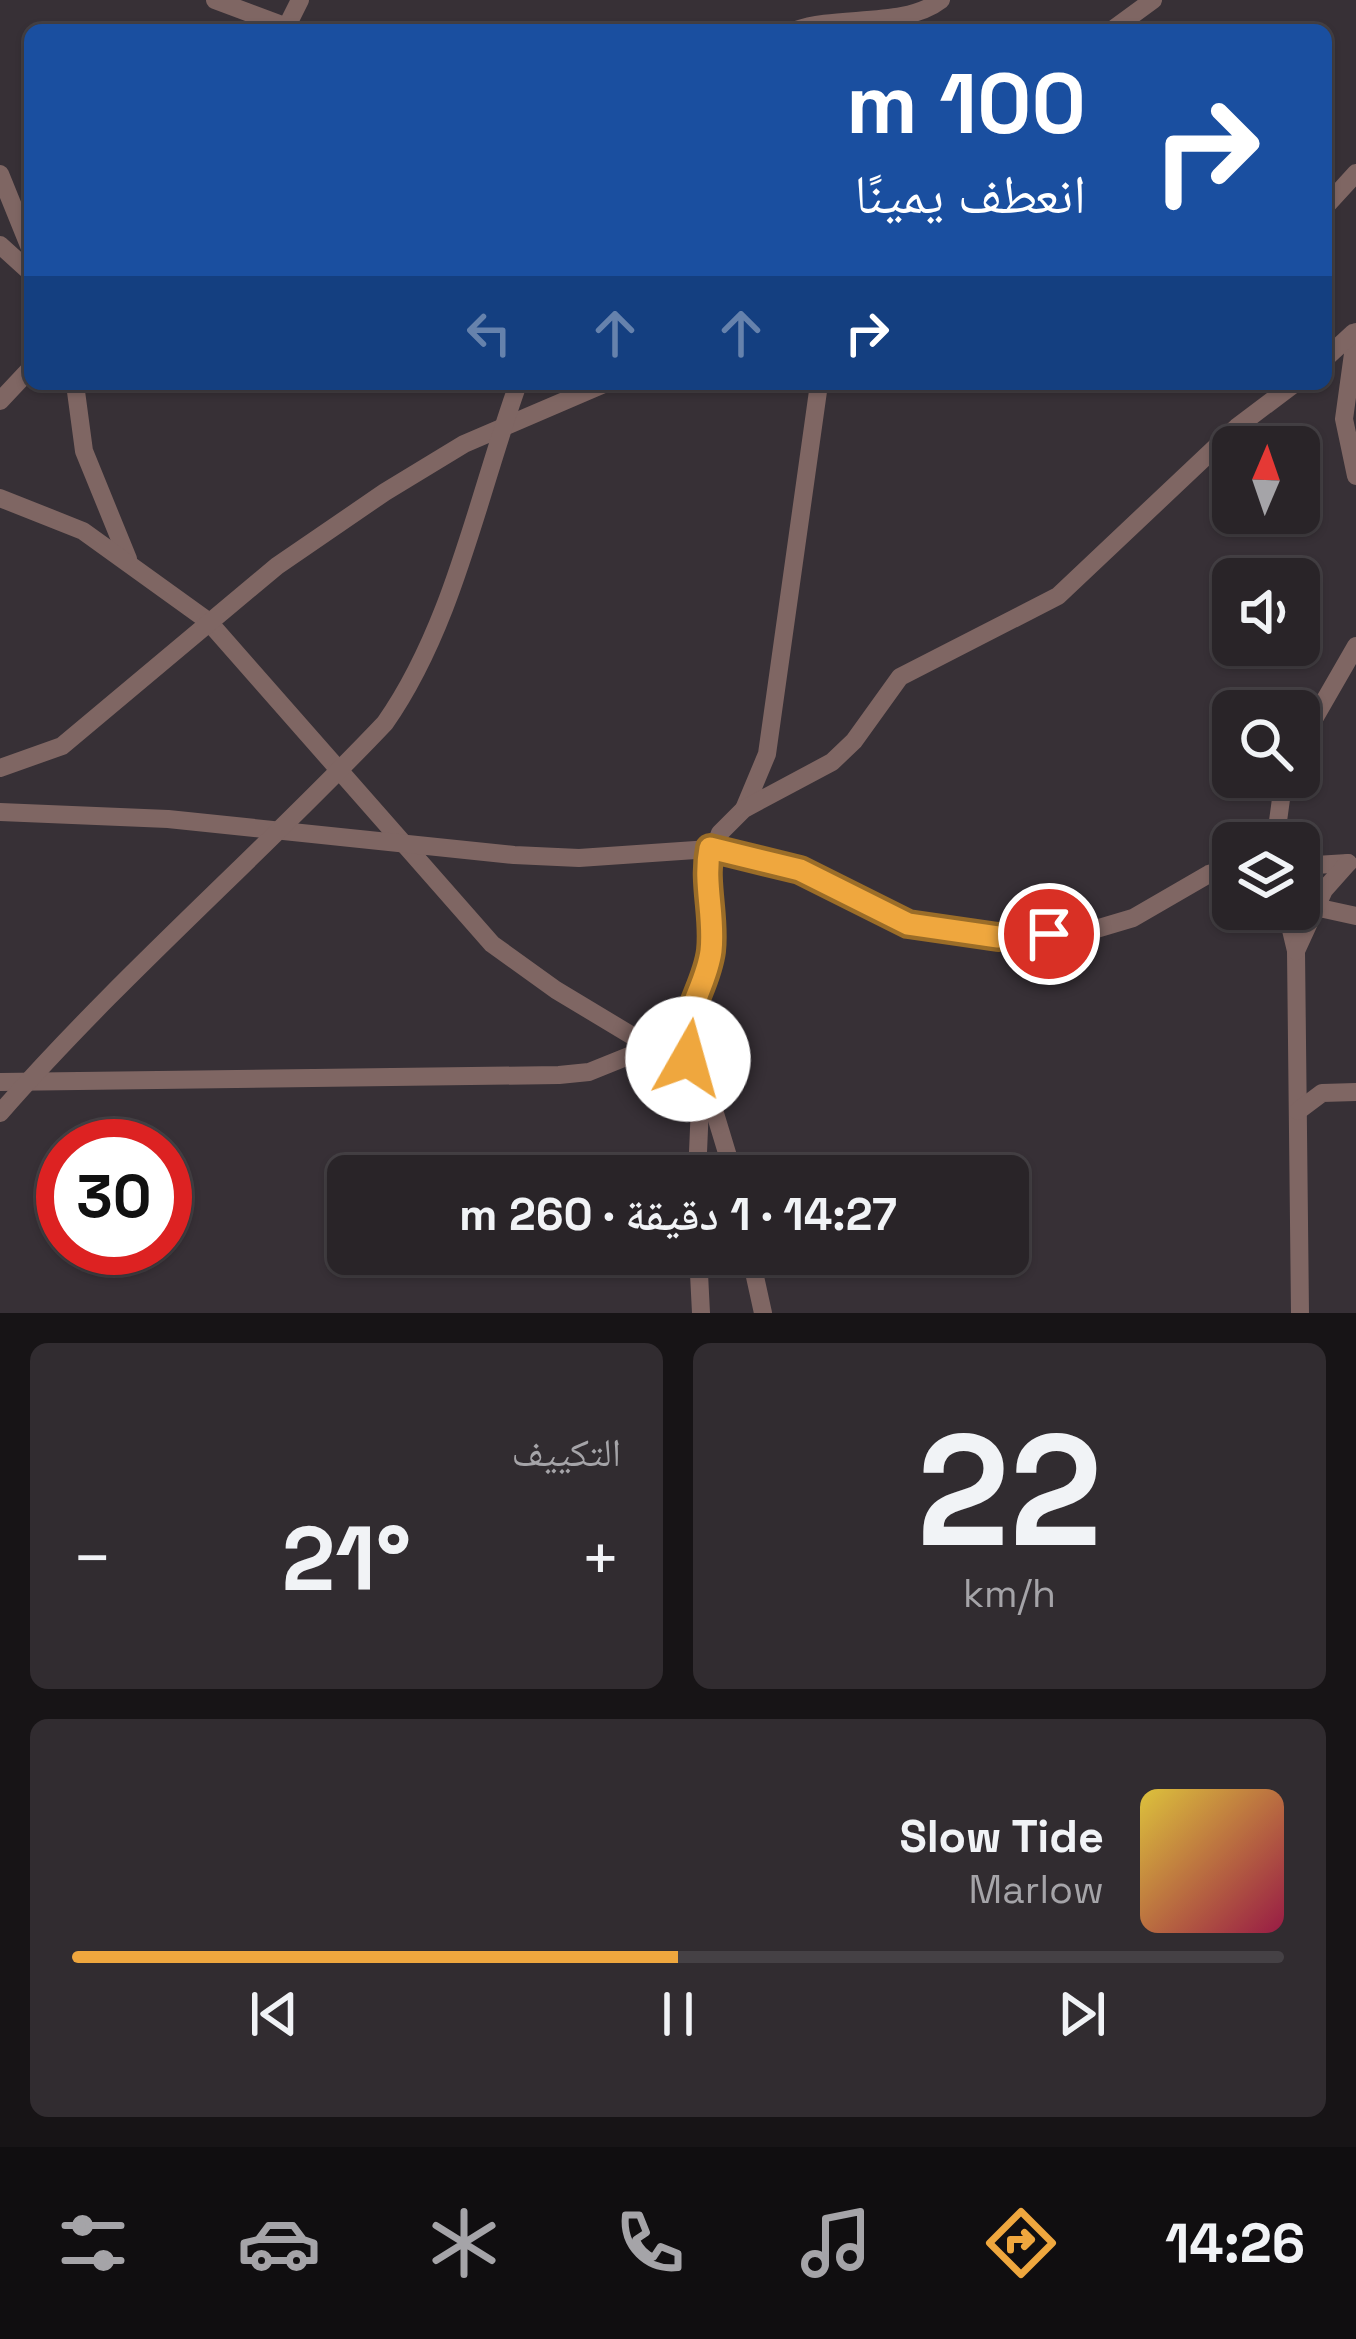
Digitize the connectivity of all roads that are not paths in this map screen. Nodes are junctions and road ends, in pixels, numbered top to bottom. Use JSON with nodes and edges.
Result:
{"nodes":[{"id":1,"x":214,"y":0,"type":"edge"},
{"id":2,"x":940,"y":0,"type":"edge"},
{"id":3,"x":1153,"y":0,"type":"edge"},
{"id":4,"x":276,"y":24,"type":"edge"},
{"id":5,"x":866,"y":24,"type":"edge"},
{"id":6,"x":1120,"y":24,"type":"edge"},
{"id":7,"x":1356,"y":173,"type":"edge"},
{"id":8,"x":0,"y":174,"type":"edge"},
{"id":9,"x":1332,"y":199,"type":"edge"},
{"id":10,"x":24,"y":233,"type":"edge"},
{"id":11,"x":0,"y":245,"type":"edge"},
{"id":12,"x":24,"y":267,"type":"edge"},
{"id":13,"x":1356,"y":331,"type":"edge"},
{"id":14,"x":1332,"y":353,"type":"edge"},
{"id":15,"x":24,"y":375,"type":"edge"},
{"id":16,"x":76,"y":390,"type":"edge"},
{"id":17,"x":516,"y":390,"type":"edge"},
{"id":18,"x":589,"y":390,"type":"edge"},
{"id":19,"x":818,"y":390,"type":"edge"},
{"id":20,"x":1286,"y":390,"type":"edge"},
{"id":21,"x":0,"y":401,"type":"edge"},
{"id":22,"x":502,"y":426,"type":"junction"},
{"id":23,"x":1356,"y":476,"type":"edge"},
{"id":24,"x":0,"y":498,"type":"edge"},
{"id":25,"x":128,"y":559,"type":"junction"},
{"id":26,"x":208,"y":621,"type":"junction"},
{"id":27,"x":1356,"y":646,"type":"edge"},
{"id":28,"x":1320,"y":709,"type":"edge"},
{"id":29,"x":0,"y":768,"type":"edge"},
{"id":30,"x":342,"y":770,"type":"junction"},
{"id":31,"x":744,"y":809,"type":"junction"},
{"id":32,"x":0,"y":812,"type":"edge"},
{"id":33,"x":280,"y":830,"type":"junction"},
{"id":34,"x":403,"y":839,"type":"junction"},
{"id":35,"x":710,"y":848,"type":"junction"},
{"id":36,"x":1352,"y":861,"type":"edge"},
{"id":37,"x":1320,"y":864,"type":"edge"},
{"id":38,"x":1212,"y":873,"type":"edge"},
{"id":39,"x":1320,"y":902,"type":"edge"},
{"id":40,"x":1320,"y":909,"type":"edge"},
{"id":41,"x":1356,"y":916,"type":"edge"},
{"id":42,"x":1291,"y":930,"type":"edge"},
{"id":43,"x":1305,"y":930,"type":"edge"},
{"id":44,"x":1296,"y":951,"type":"junction"},
{"id":45,"x":656,"y":1045,"type":"junction"},
{"id":46,"x":694,"y":1072,"type":"junction"},
{"id":47,"x":0,"y":1082,"type":"edge"},
{"id":48,"x":27,"y":1082,"type":"junction"},
{"id":49,"x":1356,"y":1092,"type":"edge"},
{"id":50,"x":1298,"y":1111,"type":"junction"},
{"id":51,"x":0,"y":1113,"type":"edge"},
{"id":52,"x":698,"y":1155,"type":"edge"},
{"id":53,"x":728,"y":1155,"type":"edge"},
{"id":54,"x":699,"y":1275,"type":"edge"},
{"id":55,"x":755,"y":1275,"type":"edge"},
{"id":56,"x":701,"y":1313,"type":"edge"},
{"id":57,"x":763,"y":1313,"type":"edge"},
{"id":58,"x":1300,"y":1313,"type":"edge"}],
"edges":[{"from":1,"to":4,"type":"street"},
{"from":2,"to":5,"type":"street"},
{"from":3,"to":6,"type":"street"},
{"from":7,"to":9,"type":"street"},
{"from":8,"to":10,"type":"street"},
{"from":11,"to":12,"type":"street"},
{"from":13,"to":14,"type":"street"},
{"from":13,"to":23,"type":"street"},
{"from":15,"to":21,"type":"street"},
{"from":16,"to":25,"type":"street"},
{"from":17,"to":22,"type":"street"},
{"from":18,"to":22,"type":"street"},
{"from":19,"to":31,"type":"street"},
{"from":20,"to":31,"type":"street"},
{"from":22,"to":26,"type":"street"},
{"from":22,"to":30,"type":"street"},
{"from":24,"to":25,"type":"street"},
{"from":25,"to":26,"type":"street"},
{"from":26,"to":29,"type":"street"},
{"from":26,"to":30,"type":"street"},
{"from":27,"to":28,"type":"street"},
{"from":30,"to":33,"type":"street"},
{"from":30,"to":34,"type":"street"},
{"from":31,"to":35,"type":"street"},
{"from":32,"to":33,"type":"street"},
{"from":33,"to":34,"type":"street"},
{"from":33,"to":48,"type":"street"},
{"from":34,"to":35,"type":"street"},
{"from":34,"to":45,"type":"street"},
{"from":35,"to":38,"type":"street"},
{"from":35,"to":46,"type":"street"},
{"from":36,"to":37,"type":"street"},
{"from":36,"to":39,"type":"street"},
{"from":40,"to":41,"type":"street"},
{"from":42,"to":44,"type":"street"},
{"from":43,"to":44,"type":"street"},
{"from":44,"to":50,"type":"street"},
{"from":45,"to":46,"type":"street"},
{"from":45,"to":48,"type":"street"},
{"from":46,"to":52,"type":"street"},
{"from":46,"to":53,"type":"street"},
{"from":47,"to":48,"type":"street"},
{"from":48,"to":51,"type":"street"},
{"from":49,"to":50,"type":"street"},
{"from":50,"to":58,"type":"street"},
{"from":54,"to":56,"type":"street"},
{"from":55,"to":57,"type":"street"}]}
